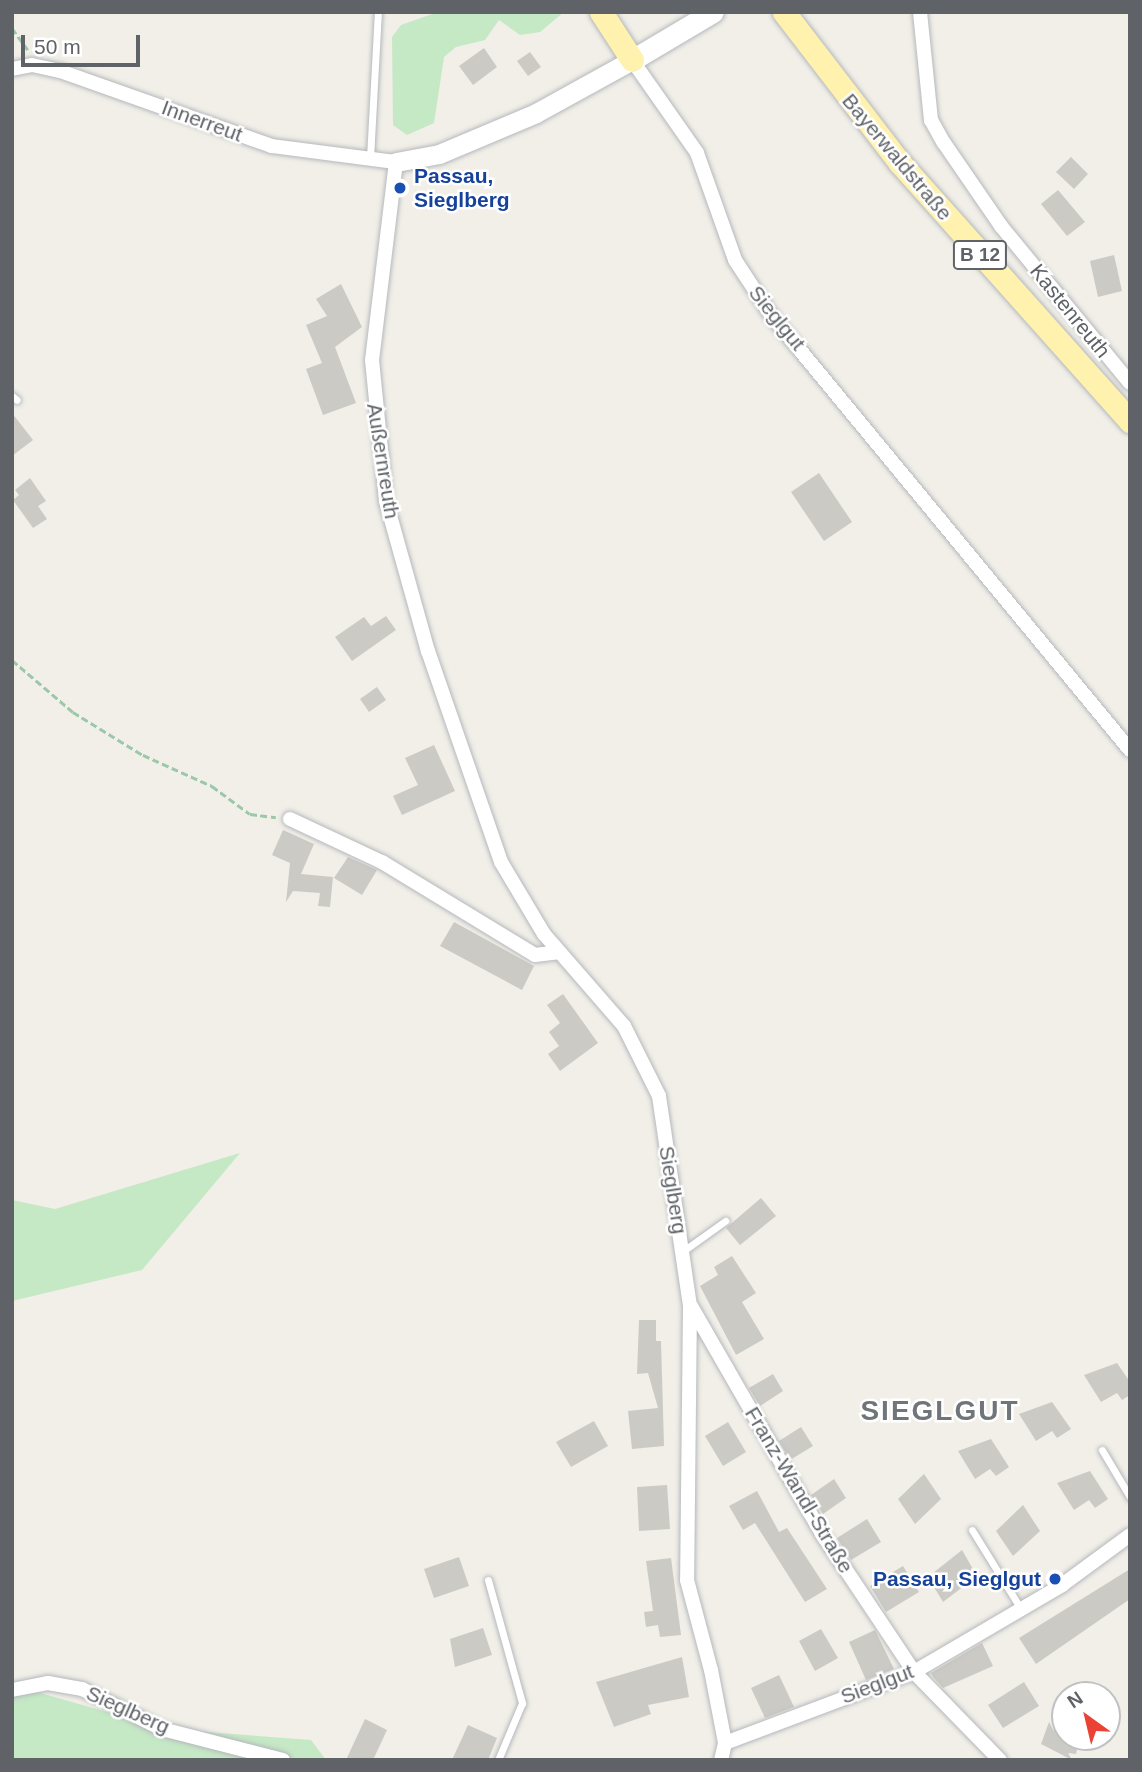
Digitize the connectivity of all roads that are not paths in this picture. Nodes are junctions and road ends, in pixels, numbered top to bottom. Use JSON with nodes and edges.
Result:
{"nodes":[{"id":1,"x":377,"y":12,"type":"edge"},
{"id":2,"x":601,"y":12,"type":"edge"},
{"id":3,"x":713,"y":12,"type":"edge"},
{"id":4,"x":784,"y":12,"type":"edge"},
{"id":5,"x":920,"y":12,"type":"edge"},
{"id":6,"x":632,"y":60,"type":"junction"},
{"id":7,"x":12,"y":69,"type":"edge"},
{"id":8,"x":370,"y":162,"type":"junction"},
{"id":9,"x":396,"y":162,"type":"junction"},
{"id":10,"x":1130,"y":383,"type":"edge"},
{"id":11,"x":1130,"y":421,"type":"edge"},
{"id":12,"x":1130,"y":751,"type":"edge"},
{"id":13,"x":290,"y":819,"type":"road end"},
{"id":14,"x":558,"y":952,"type":"junction"},
{"id":15,"x":725,"y":1221,"type":"dead end"},
{"id":16,"x":682,"y":1252,"type":"junction"},
{"id":17,"x":690,"y":1305,"type":"junction"},
{"id":18,"x":1102,"y":1450,"type":"dead end"},
{"id":19,"x":1130,"y":1497,"type":"edge"},
{"id":20,"x":972,"y":1530,"type":"dead end"},
{"id":21,"x":1130,"y":1535,"type":"edge"},
{"id":22,"x":488,"y":1580,"type":"dead end"},
{"id":23,"x":1021,"y":1609,"type":"junction"},
{"id":24,"x":914,"y":1672,"type":"junction"},
{"id":25,"x":12,"y":1690,"type":"edge"},
{"id":26,"x":724,"y":1743,"type":"junction"},
{"id":27,"x":283,"y":1760,"type":"edge"},
{"id":28,"x":498,"y":1760,"type":"edge"},
{"id":29,"x":721,"y":1760,"type":"edge"},
{"id":30,"x":1000,"y":1760,"type":"edge"}],
"edges":[{"from":1,"to":8,"type":"lane"},
{"from":2,"to":6,"type":"main road"},
{"from":3,"to":6,"type":"main road"},
{"from":4,"to":11,"type":"main road","name":"Bayerwaldstraße","number":"B 12"},
{"from":5,"to":10,"type":"street","name":"Kastenreuth"},
{"from":6,"to":9,"type":"street"},
{"from":6,"to":12,"type":"street","name":"Sieglgut"},
{"from":7,"to":8,"type":"street","name":"Innerreut"},
{"from":8,"to":9,"type":"street","name":"Innerreut"},
{"from":9,"to":14,"type":"street","name":"Außernreuth"},
{"from":13,"to":14,"type":"street"},
{"from":14,"to":16,"type":"street","name":"Sieglberg"},
{"from":15,"to":16,"type":"lane"},
{"from":16,"to":17,"type":"street","name":"Sieglberg"},
{"from":17,"to":24,"type":"street","name":"Franz-Wandl-Straße"},
{"from":17,"to":26,"type":"street","name":"Sieglberg"},
{"from":18,"to":19,"type":"lane"},
{"from":20,"to":23,"type":"lane"},
{"from":21,"to":23,"type":"street","name":"Sieglgut"},
{"from":22,"to":28,"type":"lane"},
{"from":23,"to":24,"type":"street","name":"Sieglgut"},
{"from":24,"to":26,"type":"street","name":"Sieglgut"},
{"from":24,"to":30,"type":"street","name":"Franz-Wandl-Straße"},
{"from":25,"to":27,"type":"street","name":"Sieglberg"},
{"from":26,"to":29,"type":"street","name":"Sieglberg"}]}
